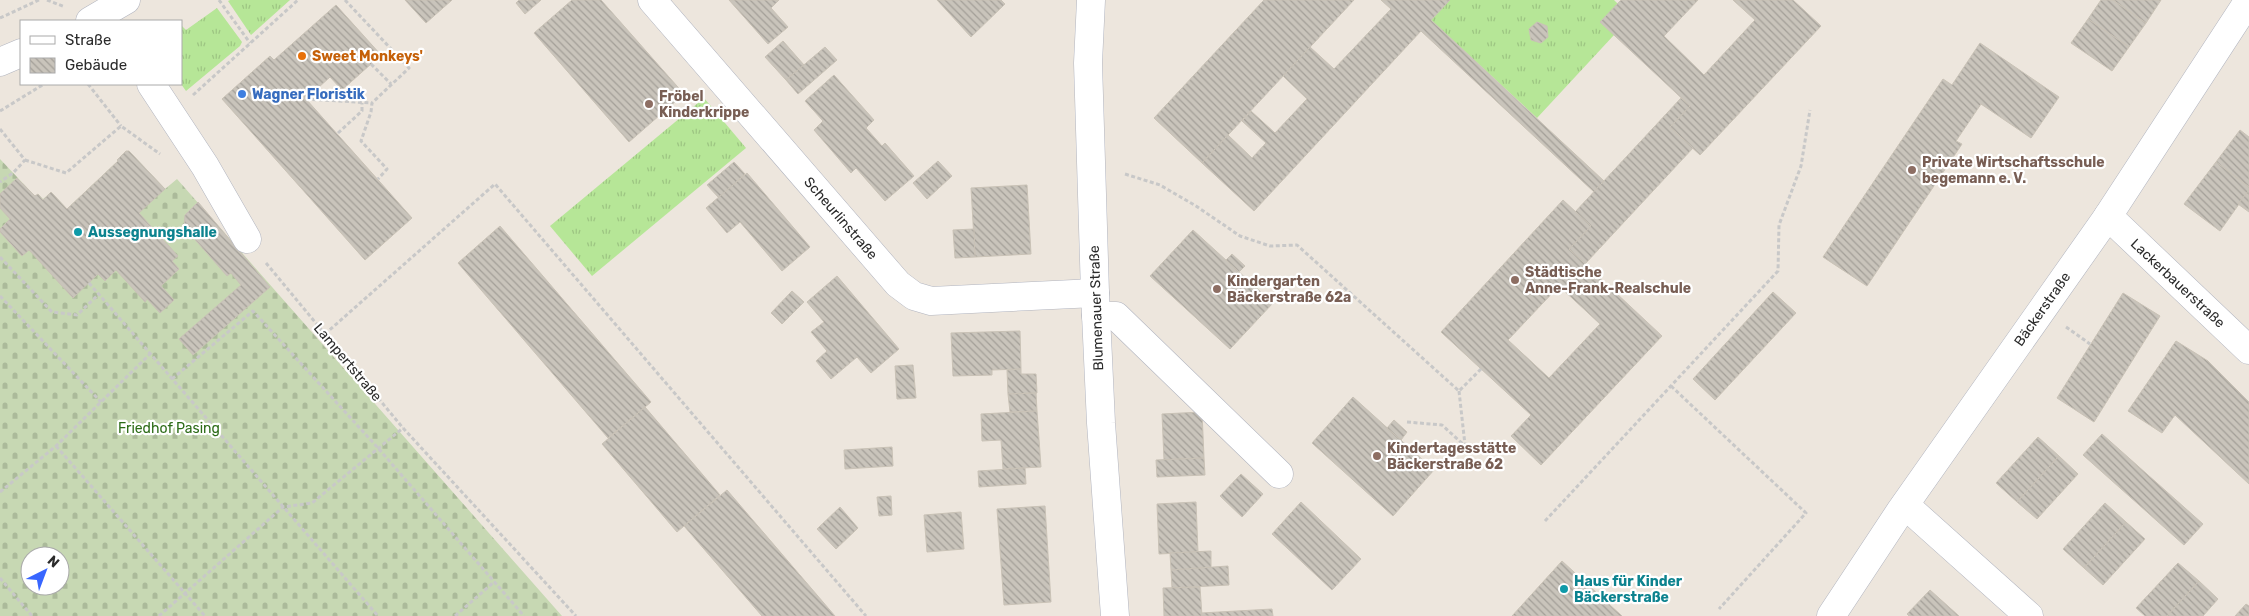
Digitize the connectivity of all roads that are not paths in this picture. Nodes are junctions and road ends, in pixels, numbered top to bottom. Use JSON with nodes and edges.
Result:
{"nodes":[{"id":1,"x":126,"y":0,"type":"edge"},
{"id":2,"x":652,"y":0,"type":"edge"},
{"id":3,"x":1092,"y":0,"type":"edge"},
{"id":4,"x":2249,"y":0,"type":"edge"},
{"id":5,"x":100,"y":19,"type":"edge"},
{"id":6,"x":20,"y":53,"type":"edge"},
{"id":7,"x":0,"y":62,"type":"edge"},
{"id":8,"x":152,"y":85,"type":"edge"},
{"id":9,"x":2108,"y":216,"type":"junction"},
{"id":10,"x":247,"y":239,"type":"road end"},
{"id":11,"x":1096,"y":305,"type":"junction"},
{"id":12,"x":2249,"y":350,"type":"edge"},
{"id":13,"x":1279,"y":474,"type":"dead end"},
{"id":14,"x":1905,"y":505,"type":"junction"},
{"id":15,"x":1116,"y":616,"type":"edge"},
{"id":16,"x":1832,"y":616,"type":"edge"},
{"id":17,"x":2029,"y":616,"type":"edge"}],
"edges":[{"from":1,"to":5,"type":"street"},
{"from":2,"to":11,"type":"street","name":"Scheurlinstraße"},
{"from":3,"to":11,"type":"street","name":"Blumenauer Straße"},
{"from":4,"to":9,"type":"street","name":"Bäckerstraße"},
{"from":6,"to":7,"type":"street"},
{"from":8,"to":10,"type":"street"},
{"from":9,"to":12,"type":"street","name":"Lackerbauerstraße"},
{"from":9,"to":14,"type":"street","name":"Bäckerstraße"},
{"from":11,"to":13,"type":"street","name":"Scheurlinstraße"},
{"from":11,"to":15,"type":"street","name":"Blumenauer Straße"},
{"from":14,"to":16,"type":"street","name":"Bäckerstraße"},
{"from":14,"to":17,"type":"street"}]}
